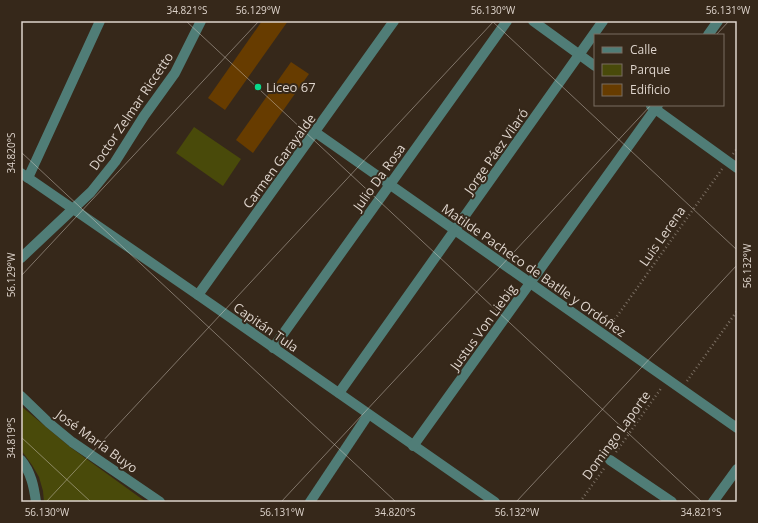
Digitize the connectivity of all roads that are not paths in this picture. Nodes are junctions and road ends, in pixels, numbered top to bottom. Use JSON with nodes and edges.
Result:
{"nodes":[{"id":1,"x":100,"y":21,"type":"edge"},
{"id":2,"x":201,"y":21,"type":"edge"},
{"id":3,"x":394,"y":21,"type":"edge"},
{"id":4,"x":507,"y":21,"type":"edge"},
{"id":5,"x":533,"y":21,"type":"edge"},
{"id":6,"x":603,"y":21,"type":"edge"},
{"id":7,"x":718,"y":21,"type":"edge"},
{"id":8,"x":709,"y":34,"type":"edge"},
{"id":9,"x":579,"y":54,"type":"junction"},
{"id":10,"x":594,"y":65,"type":"edge"},
{"id":11,"x":654,"y":106,"type":"edge"},
{"id":12,"x":316,"y":132,"type":"junction"},
{"id":13,"x":737,"y":168,"type":"edge"},
{"id":14,"x":25,"y":176,"type":"edge"},
{"id":15,"x":389,"y":185,"type":"junction"},
{"id":16,"x":72,"y":209,"type":"junction"},
{"id":17,"x":455,"y":231,"type":"junction"},
{"id":18,"x":21,"y":258,"type":"edge"},
{"id":19,"x":531,"y":283,"type":"junction"},
{"id":20,"x":198,"y":295,"type":"junction"},
{"id":21,"x":273,"y":348,"type":"junction"},
{"id":22,"x":339,"y":393,"type":"junction"},
{"id":23,"x":21,"y":396,"type":"edge"},
{"id":24,"x":368,"y":415,"type":"junction"},
{"id":25,"x":737,"y":428,"type":"edge"},
{"id":26,"x":413,"y":446,"type":"junction"},
{"id":27,"x":21,"y":460,"type":"edge"},
{"id":28,"x":610,"y":460,"type":"road end"},
{"id":29,"x":737,"y":469,"type":"edge"},
{"id":30,"x":36,"y":502,"type":"edge"},
{"id":31,"x":160,"y":502,"type":"edge"},
{"id":32,"x":310,"y":502,"type":"edge"},
{"id":33,"x":494,"y":502,"type":"edge"},
{"id":34,"x":672,"y":502,"type":"edge"},
{"id":35,"x":713,"y":502,"type":"edge"}],
"edges":[{"from":1,"to":14,"type":"street"},
{"from":2,"to":16,"type":"street","name":"Doctor Zelmar Riccetto"},
{"from":3,"to":12,"type":"street","name":"Carmen Garayalde"},
{"from":4,"to":15,"type":"street","name":"Julio Da Rosa"},
{"from":5,"to":9,"type":"street"},
{"from":6,"to":9,"type":"street","name":"Jorge Páez Vilaró"},
{"from":7,"to":8,"type":"street"},
{"from":9,"to":10,"type":"street"},
{"from":9,"to":17,"type":"street","name":"Jorge Páez Vilaró"},
{"from":11,"to":13,"type":"street"},
{"from":11,"to":19,"type":"street","name":"Justus Von Liebig"},
{"from":12,"to":15,"type":"street","name":"Matilde Pacheco de Batlle y Ordóñez"},
{"from":12,"to":20,"type":"street","name":"Carmen Garayalde"},
{"from":14,"to":16,"type":"street","name":"Capitán Tula"},
{"from":15,"to":17,"type":"street","name":"Matilde Pacheco de Batlle y Ordóñez"},
{"from":15,"to":21,"type":"street","name":"Julio Da Rosa"},
{"from":16,"to":18,"type":"street","name":"Doctor Zelmar Riccetto"},
{"from":16,"to":20,"type":"street","name":"Capitán Tula"},
{"from":17,"to":19,"type":"street","name":"Matilde Pacheco de Batlle y Ordóñez"},
{"from":17,"to":22,"type":"street","name":"Jorge Páez Vilaró"},
{"from":19,"to":25,"type":"street","name":"Matilde Pacheco de Batlle y Ordóñez"},
{"from":19,"to":26,"type":"street","name":"Justus Von Liebig"},
{"from":20,"to":21,"type":"street","name":"Capitán Tula"},
{"from":21,"to":22,"type":"street","name":"Capitán Tula"},
{"from":22,"to":24,"type":"street","name":"Capitán Tula"},
{"from":23,"to":31,"type":"street","name":"José María Buyo"},
{"from":24,"to":26,"type":"street","name":"Capitán Tula"},
{"from":24,"to":32,"type":"street"},
{"from":26,"to":33,"type":"street","name":"Capitán Tula"},
{"from":27,"to":30,"type":"street"},
{"from":28,"to":34,"type":"street"},
{"from":29,"to":35,"type":"street"}]}
